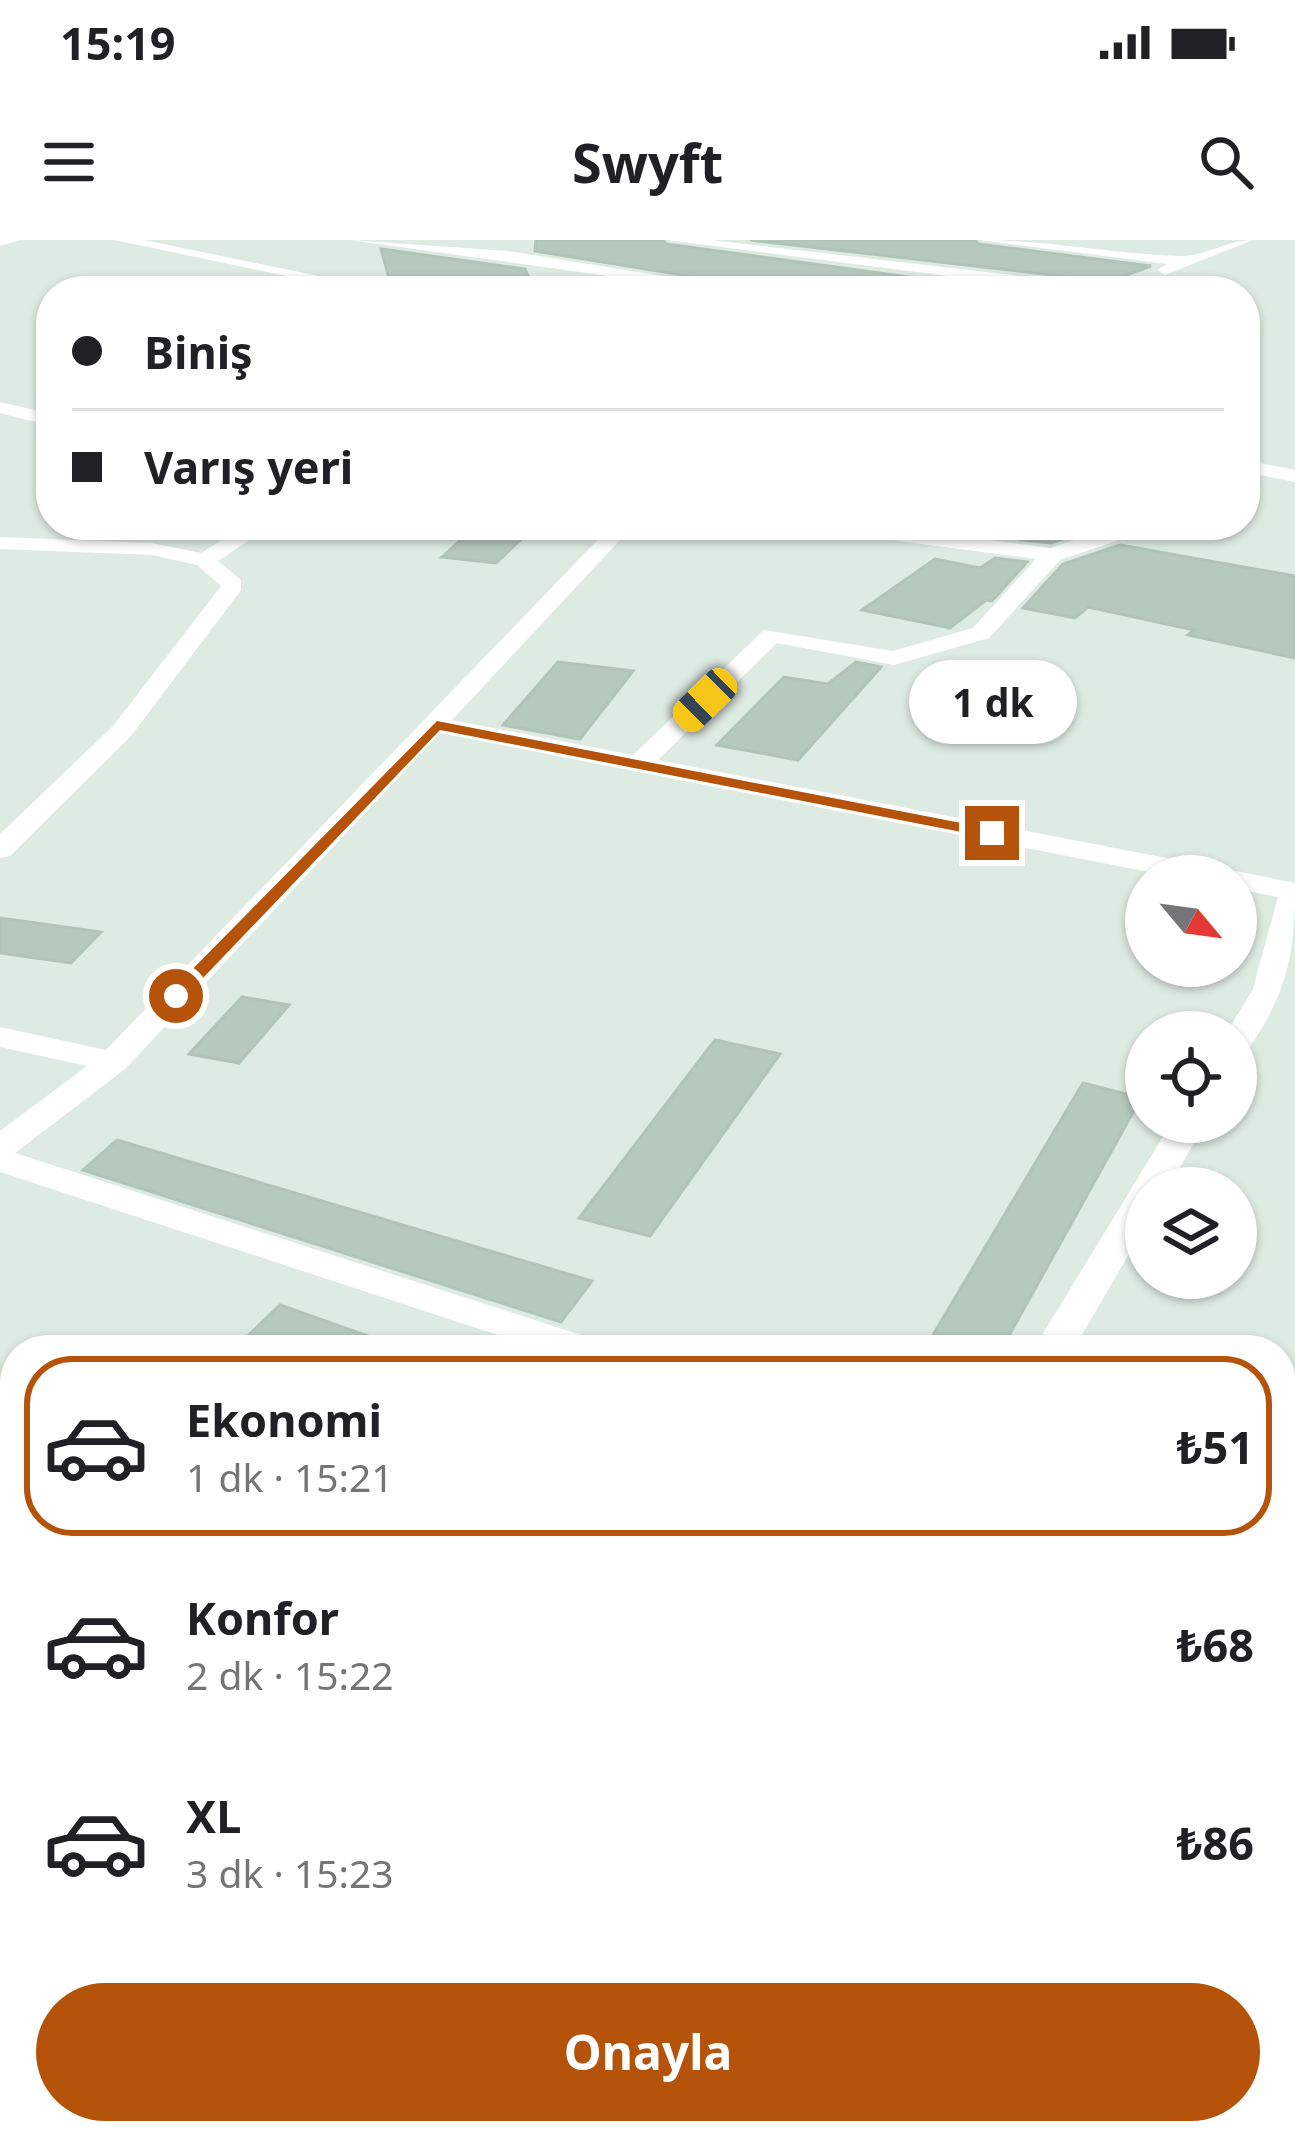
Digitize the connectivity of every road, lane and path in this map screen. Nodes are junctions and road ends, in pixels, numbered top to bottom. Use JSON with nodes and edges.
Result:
{"nodes":[{"id":1,"x":13,"y":240,"type":"edge"},
{"id":2,"x":121,"y":240,"type":"edge"},
{"id":3,"x":357,"y":240,"type":"edge"},
{"id":4,"x":674,"y":240,"type":"edge"},
{"id":5,"x":729,"y":240,"type":"edge"},
{"id":6,"x":986,"y":240,"type":"edge"},
{"id":7,"x":1246,"y":240,"type":"edge"},
{"id":8,"x":0,"y":242,"type":"edge"},
{"id":9,"x":1189,"y":262,"type":"junction"},
{"id":10,"x":1152,"y":275,"type":"dead end"},
{"id":11,"x":303,"y":276,"type":"edge"},
{"id":12,"x":568,"y":276,"type":"edge"},
{"id":13,"x":978,"y":276,"type":"edge"},
{"id":14,"x":1010,"y":276,"type":"edge"},
{"id":15,"x":0,"y":407,"type":"edge"},
{"id":16,"x":36,"y":414,"type":"edge"},
{"id":17,"x":1260,"y":469,"type":"edge"},
{"id":18,"x":1295,"y":476,"type":"edge"},
{"id":19,"x":237,"y":540,"type":"edge"},
{"id":20,"x":610,"y":540,"type":"edge"},
{"id":21,"x":938,"y":540,"type":"edge"},
{"id":22,"x":1099,"y":540,"type":"edge"},
{"id":23,"x":0,"y":543,"type":"edge"},
{"id":24,"x":1052,"y":555,"type":"junction"},
{"id":25,"x":204,"y":560,"type":"junction"},
{"id":26,"x":437,"y":725,"type":"junction"},
{"id":27,"x":638,"y":765,"type":"junction"},
{"id":28,"x":0,"y":850,"type":"edge"},
{"id":29,"x":1125,"y":859,"type":"edge"},
{"id":30,"x":1257,"y":884,"type":"edge"},
{"id":31,"x":1295,"y":892,"type":"edge"},
{"id":32,"x":1256,"y":1011,"type":"edge"},
{"id":33,"x":0,"y":1037,"type":"edge"},
{"id":34,"x":112,"y":1063,"type":"junction"},
{"id":35,"x":0,"y":1148,"type":"edge"},
{"id":36,"x":0,"y":1160,"type":"edge"},
{"id":37,"x":1125,"y":1229,"type":"edge"},
{"id":38,"x":540,"y":1335,"type":"edge"},
{"id":39,"x":1062,"y":1335,"type":"edge"}],
"edges":[{"from":1,"to":8,"type":"street"},
{"from":2,"to":11,"type":"street"},
{"from":3,"to":12,"type":"street"},
{"from":4,"to":13,"type":"street"},
{"from":5,"to":14,"type":"street"},
{"from":6,"to":9,"type":"street"},
{"from":7,"to":9,"type":"street"},
{"from":9,"to":10,"type":"street"},
{"from":15,"to":16,"type":"street"},
{"from":17,"to":18,"type":"street"},
{"from":19,"to":25,"type":"street"},
{"from":20,"to":26,"type":"street"},
{"from":21,"to":24,"type":"street"},
{"from":22,"to":24,"type":"street"},
{"from":23,"to":25,"type":"street"},
{"from":24,"to":27,"type":"street"},
{"from":25,"to":28,"type":"street"},
{"from":26,"to":27,"type":"street"},
{"from":26,"to":34,"type":"street"},
{"from":27,"to":29,"type":"street"},
{"from":30,"to":31,"type":"street"},
{"from":31,"to":32,"type":"street"},
{"from":33,"to":34,"type":"street"},
{"from":34,"to":35,"type":"street"},
{"from":36,"to":38,"type":"street"},
{"from":37,"to":39,"type":"street"}]}
